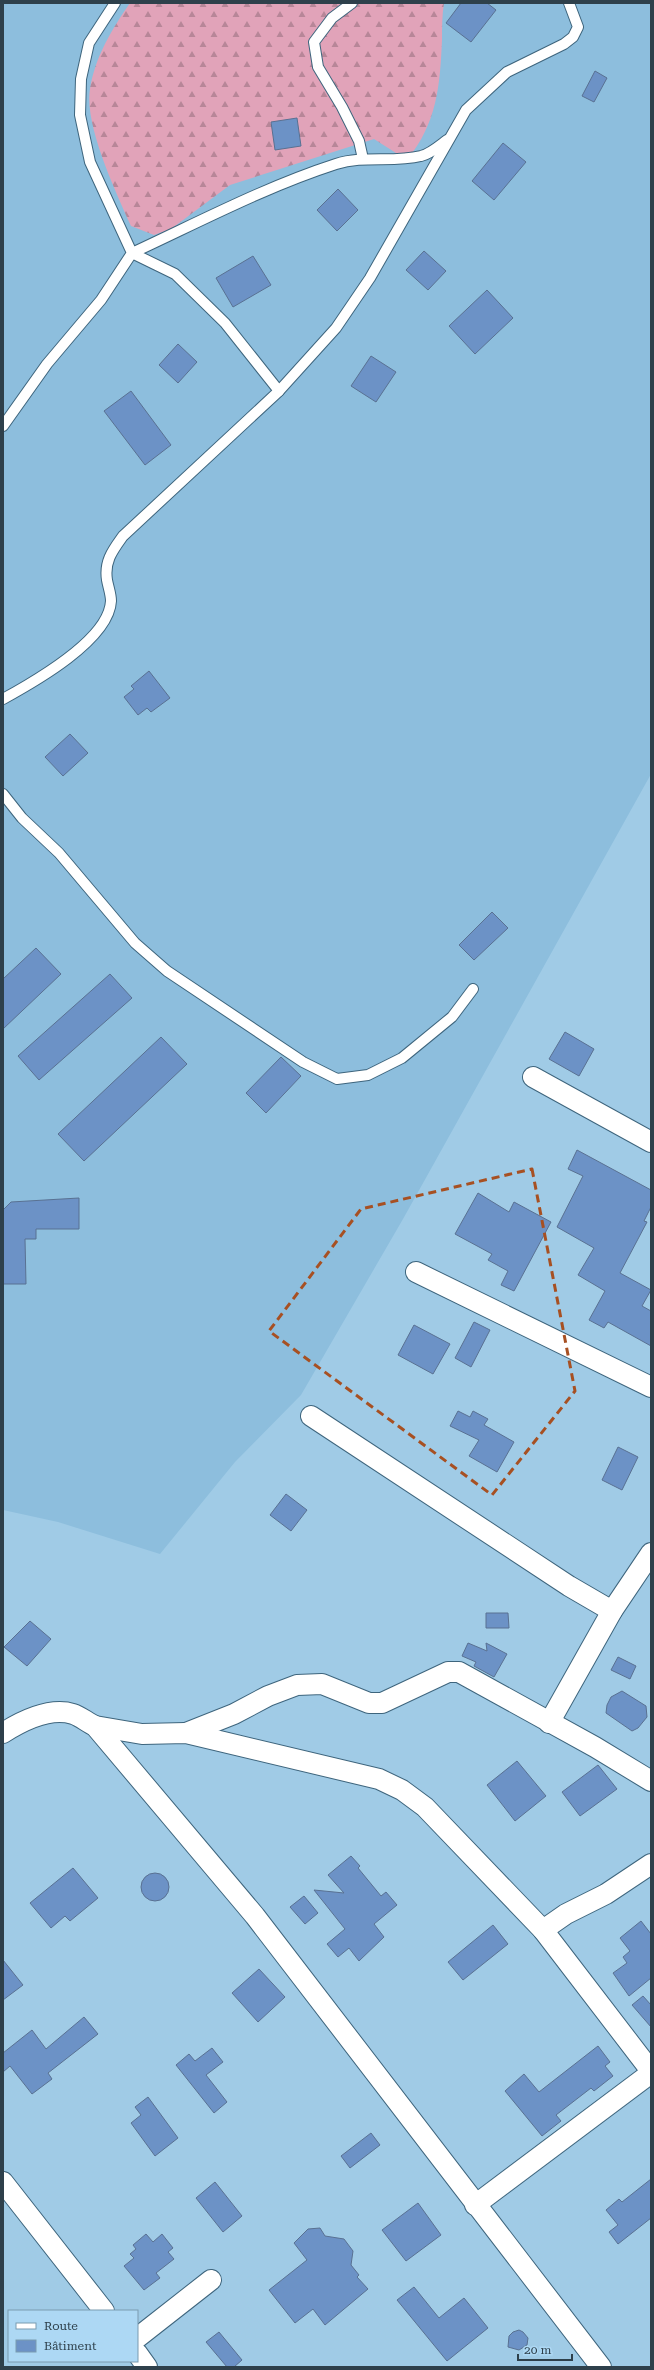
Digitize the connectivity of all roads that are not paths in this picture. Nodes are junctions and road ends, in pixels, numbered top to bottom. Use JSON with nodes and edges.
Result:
{"nodes":[{"id":1,"x":115,"y":3,"type":"edge"},
{"id":2,"x":352,"y":3,"type":"edge"},
{"id":3,"x":569,"y":3,"type":"edge"},
{"id":4,"x":450,"y":138,"type":"junction"},
{"id":5,"x":363,"y":159,"type":"junction"},
{"id":6,"x":132,"y":253,"type":"junction"},
{"id":7,"x":279,"y":392,"type":"junction"},
{"id":8,"x":3,"y":426,"type":"edge"},
{"id":9,"x":3,"y":699,"type":"edge"},
{"id":10,"x":3,"y":794,"type":"edge"},
{"id":11,"x":473,"y":989,"type":"dead end"},
{"id":12,"x":533,"y":1077,"type":"dead end"},
{"id":13,"x":651,"y":1142,"type":"edge"},
{"id":14,"x":416,"y":1272,"type":"dead end"},
{"id":15,"x":651,"y":1387,"type":"edge"},
{"id":16,"x":311,"y":1416,"type":"dead end"},
{"id":17,"x":651,"y":1553,"type":"edge"},
{"id":18,"x":612,"y":1611,"type":"junction"},
{"id":19,"x":549,"y":1723,"type":"junction"},
{"id":20,"x":95,"y":1726,"type":"junction"},
{"id":21,"x":3,"y":1733,"type":"edge"},
{"id":22,"x":186,"y":1733,"type":"junction"},
{"id":23,"x":651,"y":1781,"type":"edge"},
{"id":24,"x":651,"y":1864,"type":"edge"},
{"id":25,"x":543,"y":1930,"type":"junction"},
{"id":26,"x":651,"y":2072,"type":"edge"},
{"id":27,"x":3,"y":2182,"type":"edge"},
{"id":28,"x":474,"y":2205,"type":"junction"},
{"id":29,"x":211,"y":2280,"type":"dead end"},
{"id":30,"x":103,"y":2310,"type":"edge"},
{"id":31,"x":138,"y":2337,"type":"edge"},
{"id":32,"x":138,"y":2354,"type":"edge"},
{"id":33,"x":147,"y":2367,"type":"edge"},
{"id":34,"x":600,"y":2367,"type":"edge"}],
"edges":[{"from":1,"to":6,"type":"lane"},
{"from":2,"to":5,"type":"lane"},
{"from":3,"to":4,"type":"lane"},
{"from":4,"to":5,"type":"lane"},
{"from":4,"to":7,"type":"lane"},
{"from":5,"to":6,"type":"lane"},
{"from":6,"to":7,"type":"lane"},
{"from":6,"to":8,"type":"lane"},
{"from":7,"to":9,"type":"lane"},
{"from":10,"to":11,"type":"lane"},
{"from":12,"to":13,"type":"street"},
{"from":14,"to":15,"type":"street"},
{"from":16,"to":18,"type":"street"},
{"from":17,"to":18,"type":"street"},
{"from":18,"to":19,"type":"street"},
{"from":19,"to":22,"type":"street"},
{"from":19,"to":23,"type":"street"},
{"from":20,"to":21,"type":"street"},
{"from":20,"to":22,"type":"street"},
{"from":20,"to":28,"type":"street"},
{"from":22,"to":25,"type":"street"},
{"from":24,"to":25,"type":"street"},
{"from":25,"to":26,"type":"street"},
{"from":26,"to":28,"type":"street"},
{"from":27,"to":30,"type":"street"},
{"from":28,"to":34,"type":"street"},
{"from":29,"to":31,"type":"street"},
{"from":32,"to":33,"type":"street"}]}
